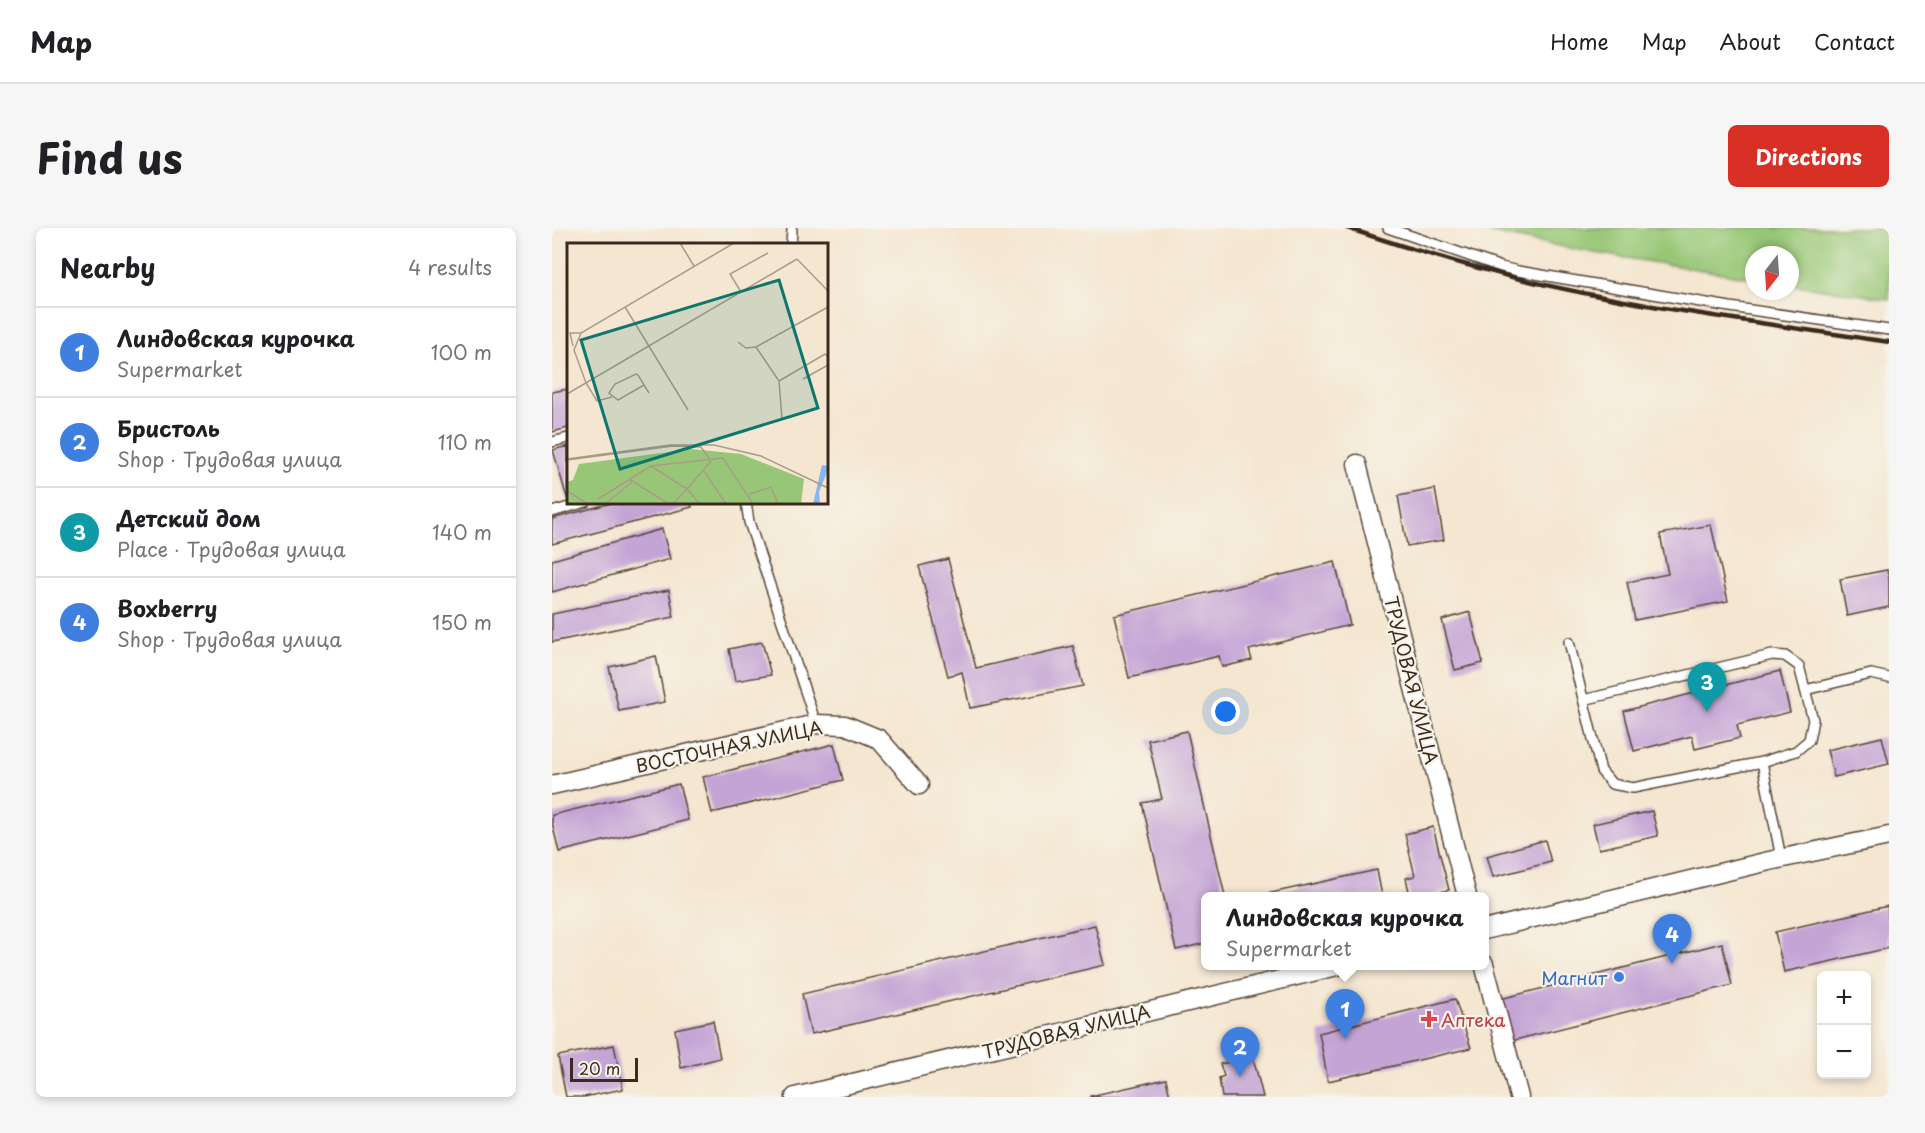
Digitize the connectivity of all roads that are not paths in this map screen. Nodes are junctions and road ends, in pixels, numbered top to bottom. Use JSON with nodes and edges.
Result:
{"nodes":[{"id":1,"x":1388,"y":228,"type":"edge"},
{"id":2,"x":792,"y":230,"type":"dead end"},
{"id":3,"x":791,"y":243,"type":"edge"},
{"id":4,"x":1889,"y":330,"type":"edge"},
{"id":5,"x":567,"y":438,"type":"edge"},
{"id":6,"x":552,"y":442,"type":"edge"},
{"id":7,"x":1357,"y":464,"type":"dead end"},
{"id":8,"x":579,"y":504,"type":"edge"},
{"id":9,"x":746,"y":504,"type":"edge"},
{"id":10,"x":552,"y":512,"type":"edge"},
{"id":11,"x":1569,"y":642,"type":"dead end"},
{"id":12,"x":1889,"y":678,"type":"edge"},
{"id":13,"x":1805,"y":690,"type":"junction"},
{"id":14,"x":1583,"y":700,"type":"junction"},
{"id":15,"x":816,"y":724,"type":"junction"},
{"id":16,"x":1762,"y":762,"type":"junction"},
{"id":17,"x":552,"y":785,"type":"edge"},
{"id":18,"x":919,"y":786,"type":"dead end"},
{"id":19,"x":1889,"y":836,"type":"edge"},
{"id":20,"x":1781,"y":858,"type":"junction"},
{"id":21,"x":1466,"y":892,"type":"edge"},
{"id":22,"x":1489,"y":929,"type":"edge"},
{"id":23,"x":1321,"y":970,"type":"edge"},
{"id":24,"x":1487,"y":970,"type":"edge"},
{"id":25,"x":803,"y":1096,"type":"edge"},
{"id":26,"x":1519,"y":1097,"type":"edge"}],
"edges":[{"from":1,"to":4,"type":"lane"},
{"from":2,"to":3,"type":"lane"},
{"from":5,"to":6,"type":"lane"},
{"from":7,"to":21,"type":"street","name":"ТРУДОВАЯ УЛИЦА"},
{"from":8,"to":10,"type":"lane"},
{"from":9,"to":15,"type":"lane"},
{"from":11,"to":14,"type":"lane"},
{"from":12,"to":13,"type":"lane"},
{"from":13,"to":14,"type":"lane"},
{"from":13,"to":16,"type":"lane"},
{"from":14,"to":16,"type":"lane"},
{"from":15,"to":17,"type":"street","name":"ВОСТОЧНАЯ УЛИЦА"},
{"from":15,"to":18,"type":"street","name":"ВОСТОЧНАЯ УЛИЦА"},
{"from":16,"to":20,"type":"lane"},
{"from":19,"to":20,"type":"street"},
{"from":20,"to":22,"type":"street"},
{"from":23,"to":25,"type":"street","name":"ТРУДОВАЯ УЛИЦА"},
{"from":24,"to":26,"type":"street"}]}
